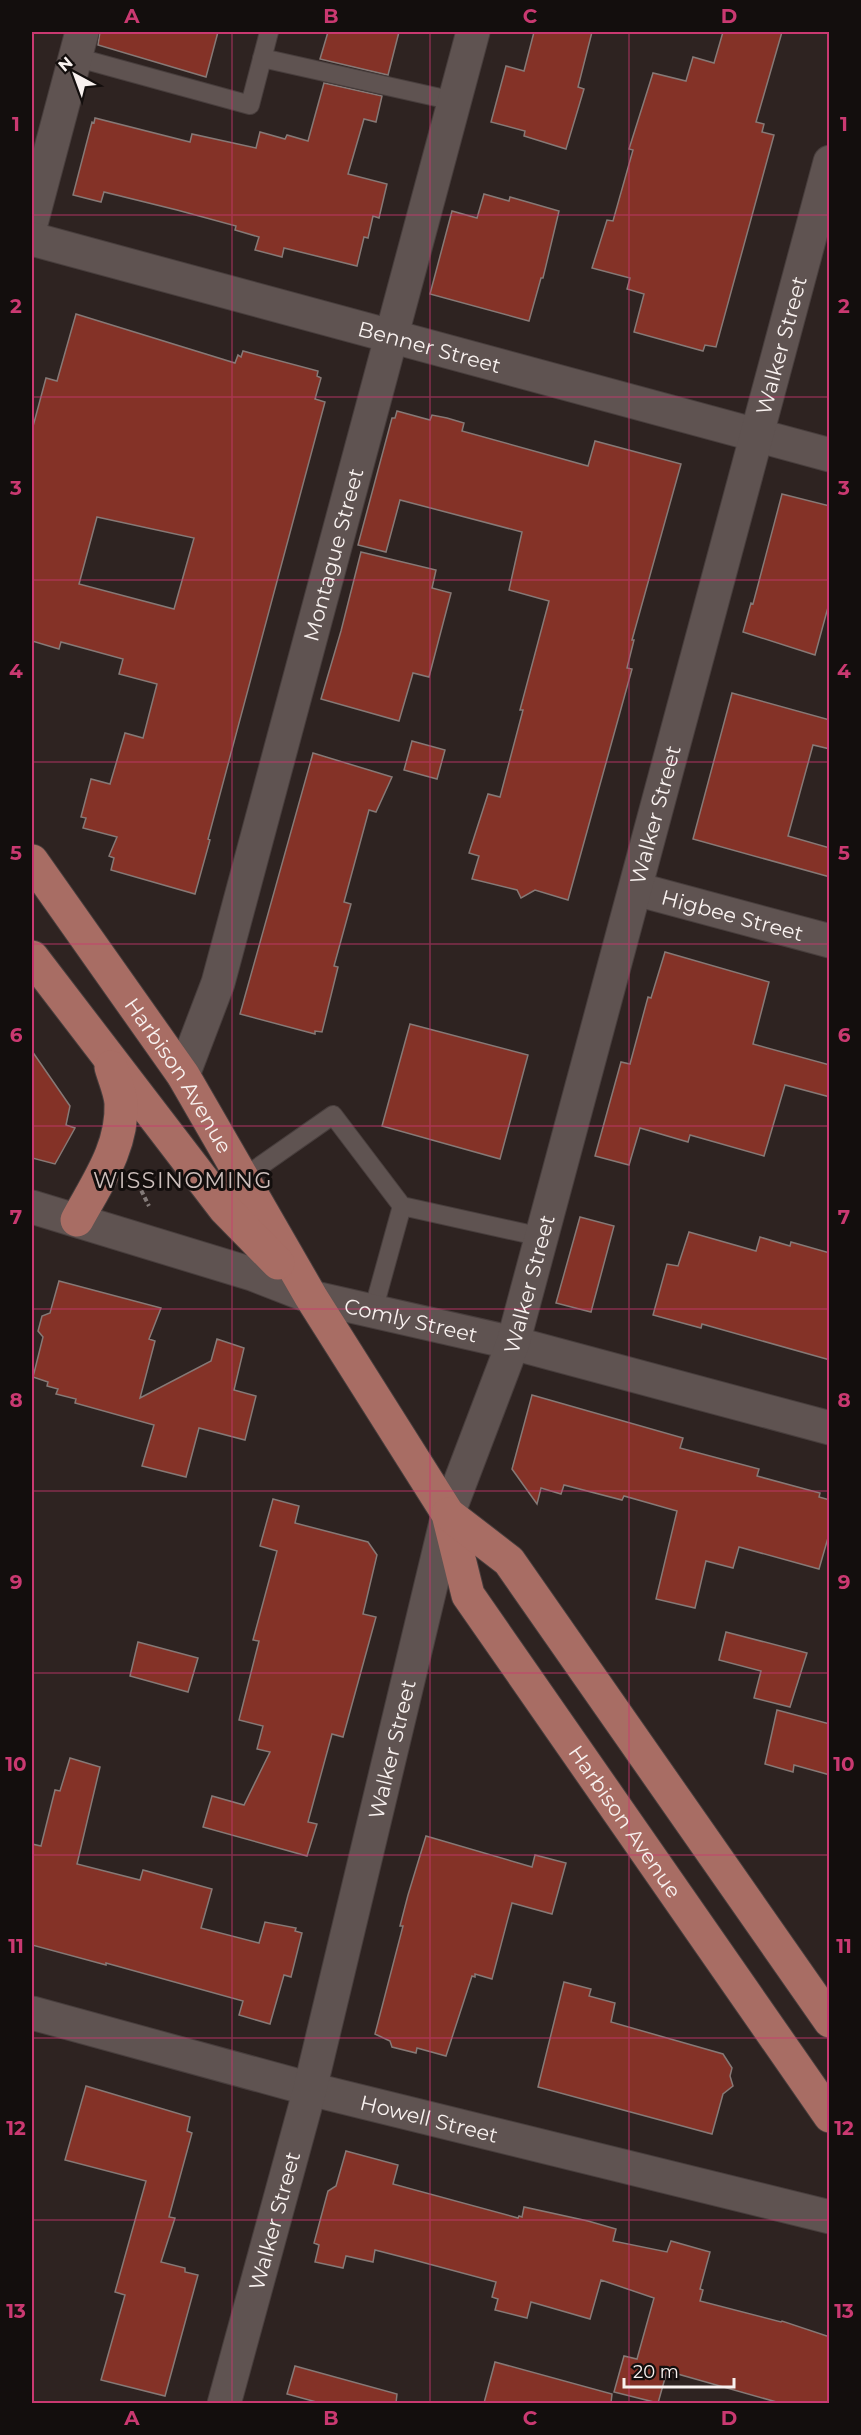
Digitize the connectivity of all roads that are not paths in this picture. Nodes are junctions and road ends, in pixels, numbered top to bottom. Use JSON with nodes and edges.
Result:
{"nodes":[{"id":1,"x":269,"y":32,"type":"edge"},
{"id":2,"x":473,"y":32,"type":"edge"},
{"id":3,"x":79,"y":44,"type":"edge"},
{"id":4,"x":262,"y":58,"type":"junction"},
{"id":5,"x":454,"y":101,"type":"junction"},
{"id":6,"x":830,"y":162,"type":"edge"},
{"id":7,"x":32,"y":220,"type":"edge"},
{"id":8,"x":32,"y":238,"type":"edge"},
{"id":9,"x":390,"y":338,"type":"junction"},
{"id":10,"x":756,"y":435,"type":"junction"},
{"id":11,"x":830,"y":455,"type":"edge"},
{"id":12,"x":32,"y":861,"type":"edge"},
{"id":13,"x":636,"y":889,"type":"junction"},
{"id":14,"x":830,"y":941,"type":"edge"},
{"id":15,"x":32,"y":957,"type":"edge"},
{"id":16,"x":108,"y":1056,"type":"junction"},
{"id":17,"x":183,"y":1075,"type":"junction"},
{"id":18,"x":243,"y":1178,"type":"junction"},
{"id":19,"x":402,"y":1206,"type":"junction"},
{"id":20,"x":32,"y":1207,"type":"edge"},
{"id":21,"x":76,"y":1220,"type":"junction"},
{"id":22,"x":542,"y":1237,"type":"junction"},
{"id":23,"x":311,"y":1297,"type":"junction"},
{"id":24,"x":373,"y":1311,"type":"junction"},
{"id":25,"x":513,"y":1343,"type":"junction"},
{"id":26,"x":830,"y":1428,"type":"edge"},
{"id":27,"x":448,"y":1514,"type":"junction"},
{"id":28,"x":32,"y":2013,"type":"edge"},
{"id":29,"x":830,"y":2021,"type":"edge"},
{"id":30,"x":310,"y":2090,"type":"junction"},
{"id":31,"x":830,"y":2116,"type":"edge"},
{"id":32,"x":830,"y":2217,"type":"edge"},
{"id":33,"x":224,"y":2403,"type":"edge"}],
"edges":[{"from":1,"to":4,"type":"lane"},
{"from":2,"to":5,"type":"street","name":"Montague Street"},
{"from":3,"to":4,"type":"lane"},
{"from":3,"to":7,"type":"street"},
{"from":4,"to":5,"type":"lane"},
{"from":5,"to":9,"type":"street","name":"Montague Street"},
{"from":6,"to":10,"type":"street","name":"Walker Street"},
{"from":8,"to":9,"type":"street","name":"Benner Street"},
{"from":9,"to":10,"type":"street","name":"Benner Street"},
{"from":9,"to":17,"type":"street","name":"Montague Street"},
{"from":10,"to":11,"type":"street","name":"Benner Street"},
{"from":10,"to":13,"type":"street","name":"Walker Street"},
{"from":12,"to":17,"type":"main road","name":"Harbison Avenue"},
{"from":13,"to":14,"type":"street","name":"Higbee Street"},
{"from":13,"to":22,"type":"street","name":"Walker Street"},
{"from":15,"to":16,"type":"main road","name":"Harbison Avenue"},
{"from":16,"to":21,"type":"main road"},
{"from":16,"to":23,"type":"main road","name":"Harbison Avenue"},
{"from":17,"to":18,"type":"main road","name":"Harbison Avenue"},
{"from":18,"to":19,"type":"lane"},
{"from":18,"to":23,"type":"main road","name":"Harbison Avenue"},
{"from":19,"to":22,"type":"lane"},
{"from":19,"to":24,"type":"lane"},
{"from":20,"to":21,"type":"street","name":"Comly Street"},
{"from":21,"to":23,"type":"street","name":"Comly Street"},
{"from":22,"to":25,"type":"street","name":"Walker Street"},
{"from":23,"to":24,"type":"street","name":"Comly Street"},
{"from":23,"to":27,"type":"main road","name":"Harbison Avenue"},
{"from":24,"to":25,"type":"street","name":"Comly Street"},
{"from":25,"to":26,"type":"street","name":"Comly Street"},
{"from":25,"to":27,"type":"street","name":"Walker Street"},
{"from":27,"to":29,"type":"main road","name":"Harbison Avenue"},
{"from":27,"to":30,"type":"street","name":"Walker Street"},
{"from":27,"to":31,"type":"main road","name":"Harbison Avenue"},
{"from":28,"to":30,"type":"street","name":"Howell Street"},
{"from":30,"to":32,"type":"street","name":"Howell Street"},
{"from":30,"to":33,"type":"street","name":"Walker Street"}]}
